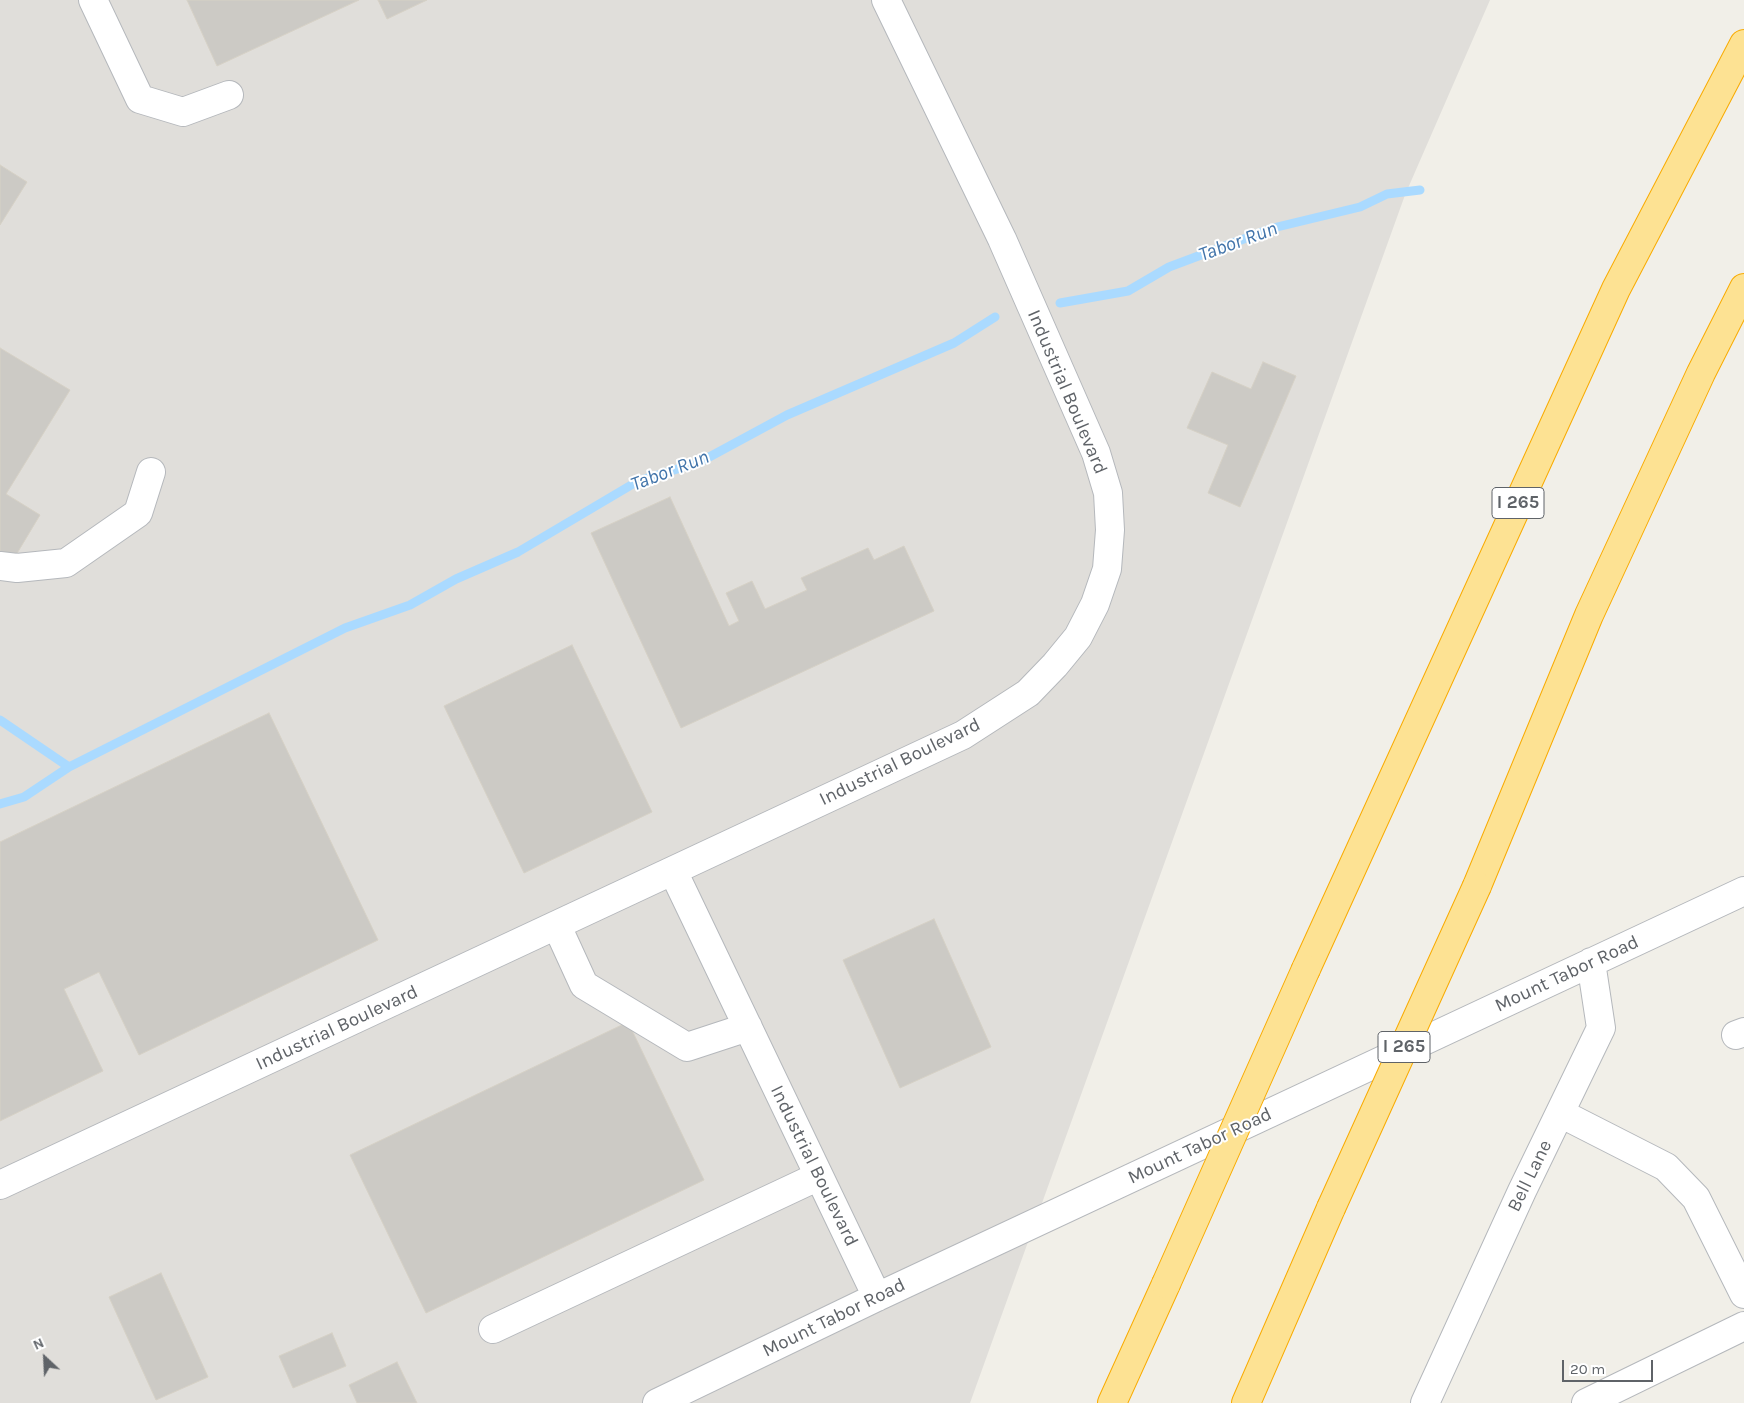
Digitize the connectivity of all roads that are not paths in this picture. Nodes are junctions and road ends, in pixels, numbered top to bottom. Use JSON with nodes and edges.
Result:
{"nodes":[{"id":1,"x":93,"y":0,"type":"edge"},
{"id":2,"x":886,"y":0,"type":"edge"},
{"id":3,"x":1744,"y":44,"type":"edge"},
{"id":4,"x":229,"y":95,"type":"dead end"},
{"id":5,"x":1744,"y":288,"type":"edge"},
{"id":6,"x":151,"y":472,"type":"dead end"},
{"id":7,"x":0,"y":566,"type":"edge"},
{"id":8,"x":673,"y":871,"type":"junction"},
{"id":9,"x":1744,"y":891,"type":"edge"},
{"id":10,"x":557,"y":926,"type":"junction"},
{"id":11,"x":1591,"y":962,"type":"junction"},
{"id":12,"x":748,"y":1028,"type":"junction"},
{"id":13,"x":1560,"y":1113,"type":"junction"},
{"id":14,"x":819,"y":1176,"type":"junction"},
{"id":15,"x":0,"y":1185,"type":"edge"},
{"id":16,"x":1744,"y":1294,"type":"edge"},
{"id":17,"x":877,"y":1298,"type":"junction"},
{"id":18,"x":1744,"y":1326,"type":"edge"},
{"id":19,"x":493,"y":1329,"type":"dead end"},
{"id":20,"x":1433,"y":1397,"type":"edge"},
{"id":21,"x":657,"y":1403,"type":"edge"},
{"id":22,"x":1112,"y":1403,"type":"edge"},
{"id":23,"x":1246,"y":1403,"type":"edge"},
{"id":24,"x":1586,"y":1403,"type":"edge"}],
"edges":[{"from":1,"to":4,"type":"street"},
{"from":2,"to":8,"type":"street","name":"Industrial Boulevard"},
{"from":3,"to":22,"type":"highway","number":"I 265","bridge":true},
{"from":5,"to":23,"type":"highway","number":"I 265","bridge":true},
{"from":6,"to":7,"type":"street"},
{"from":8,"to":10,"type":"street","name":"Industrial Boulevard"},
{"from":8,"to":12,"type":"street","name":"Industrial Boulevard"},
{"from":9,"to":11,"type":"street","name":"Mount Tabor Road"},
{"from":10,"to":12,"type":"street"},
{"from":10,"to":15,"type":"street","name":"Industrial Boulevard"},
{"from":11,"to":13,"type":"street","name":"Bell Lane"},
{"from":11,"to":17,"type":"street","name":"Mount Tabor Road"},
{"from":12,"to":14,"type":"street","name":"Industrial Boulevard"},
{"from":13,"to":16,"type":"street"},
{"from":13,"to":20,"type":"street","name":"Bell Lane"},
{"from":14,"to":17,"type":"street","name":"Industrial Boulevard"},
{"from":14,"to":19,"type":"street"},
{"from":17,"to":21,"type":"street","name":"Mount Tabor Road"},
{"from":18,"to":24,"type":"street"}]}
